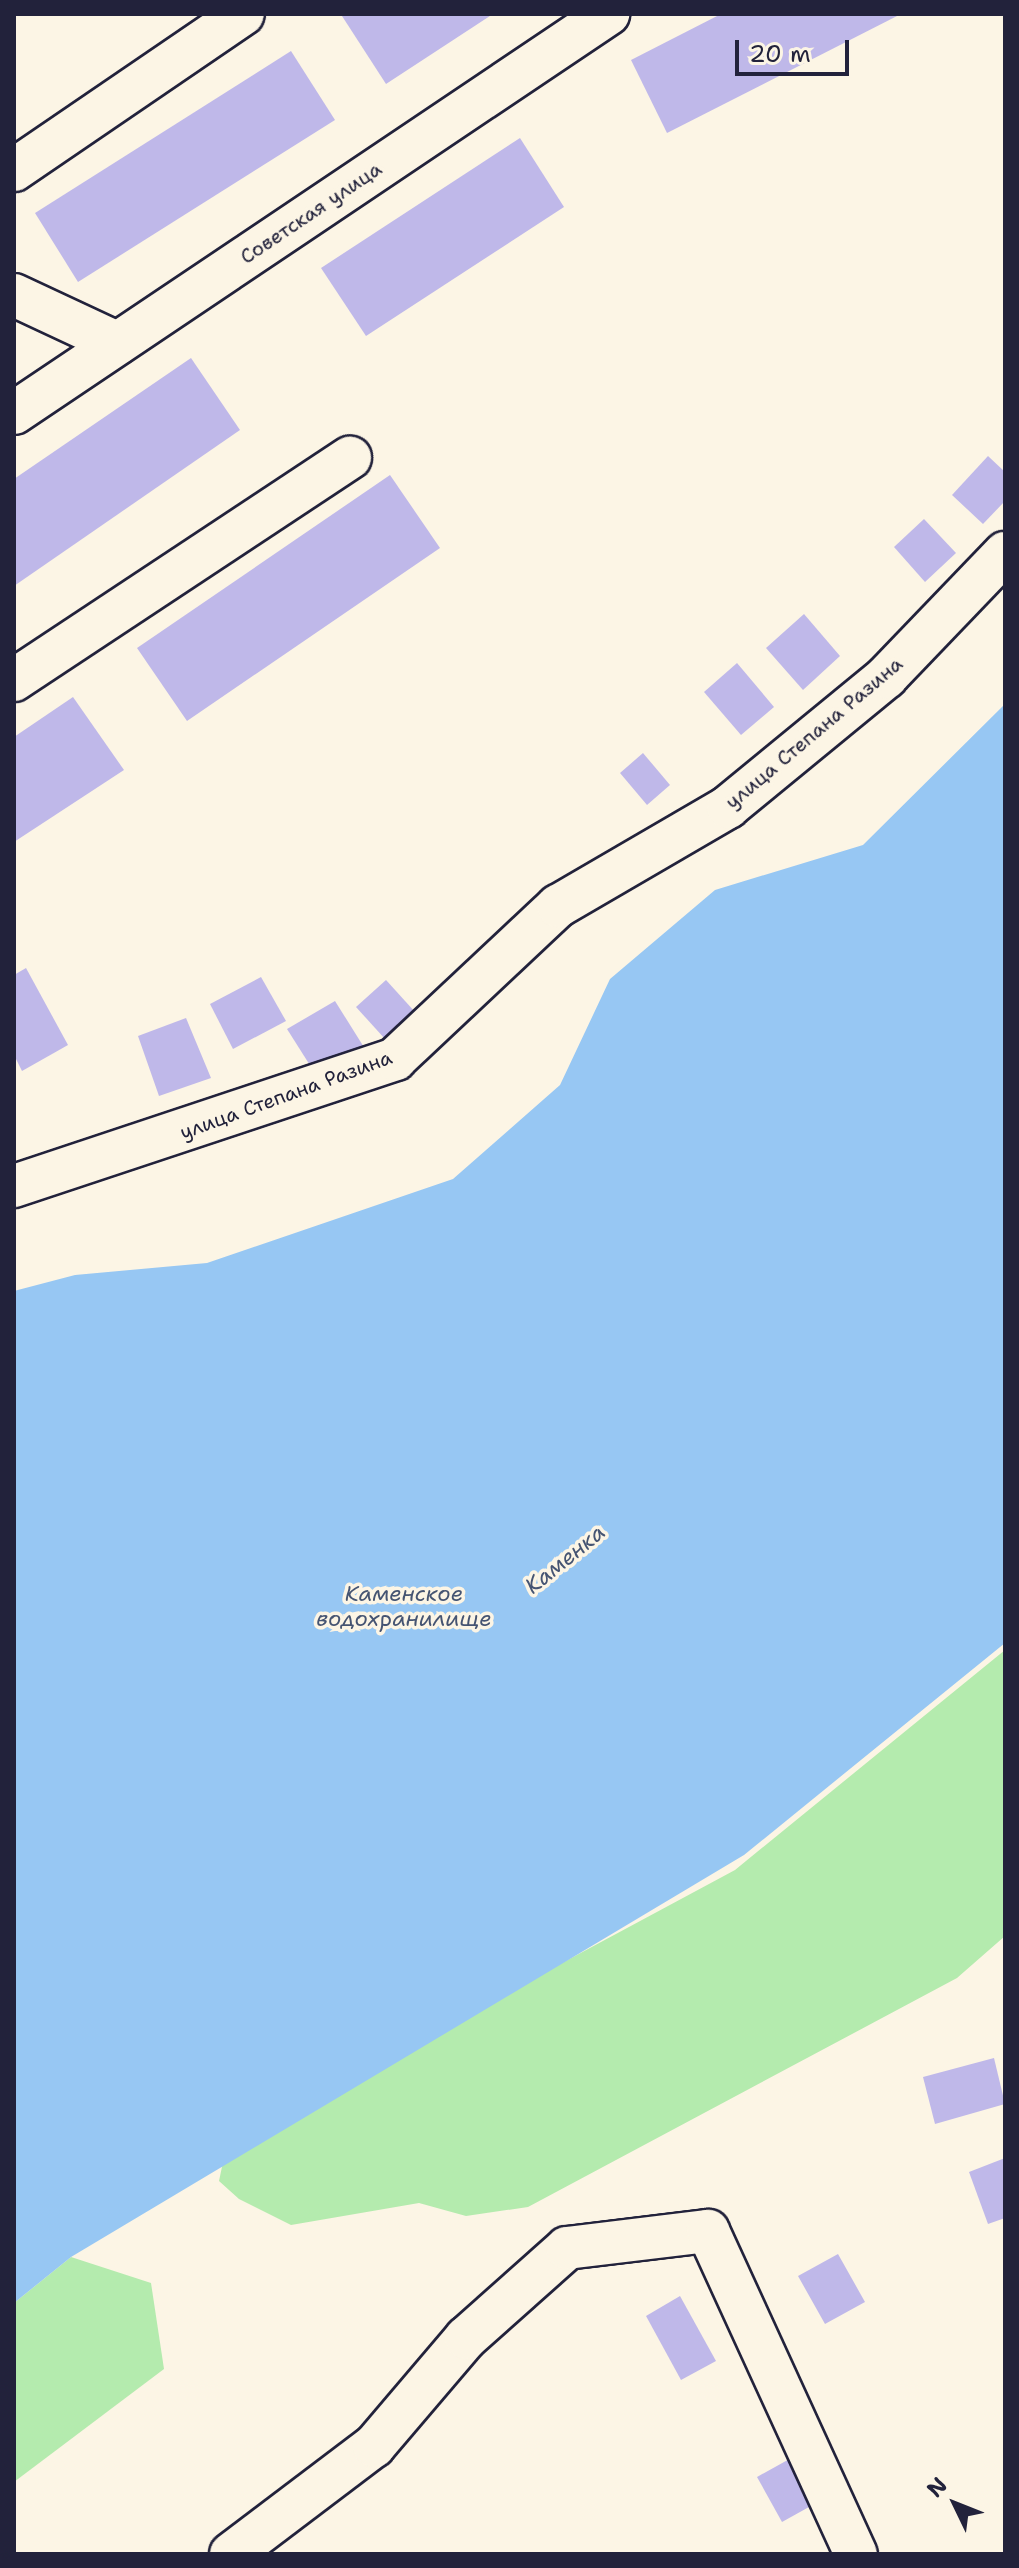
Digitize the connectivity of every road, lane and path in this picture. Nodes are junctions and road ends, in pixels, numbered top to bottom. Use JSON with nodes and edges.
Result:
{"nodes":[{"id":1,"x":243,"y":14,"type":"edge"},
{"id":2,"x":608,"y":14,"type":"edge"},
{"id":3,"x":14,"y":170,"type":"edge"},
{"id":4,"x":14,"y":295,"type":"edge"},
{"id":5,"x":117,"y":343,"type":"junction"},
{"id":6,"x":14,"y":413,"type":"edge"},
{"id":7,"x":350,"y":458,"type":"dead end"},
{"id":8,"x":1005,"y":553,"type":"edge"},
{"id":9,"x":14,"y":680,"type":"edge"},
{"id":10,"x":14,"y":1186,"type":"edge"},
{"id":11,"x":231,"y":2554,"type":"edge"},
{"id":12,"x":856,"y":2554,"type":"edge"}],
"edges":[{"from":1,"to":3,"type":"street"},
{"from":2,"to":5,"type":"street","name":"Советская улица"},
{"from":4,"to":5,"type":"street"},
{"from":5,"to":6,"type":"street","name":"Советская улица"},
{"from":7,"to":9,"type":"street"},
{"from":8,"to":10,"type":"street","name":"улица Степана Разина"},
{"from":11,"to":12,"type":"street"}]}
